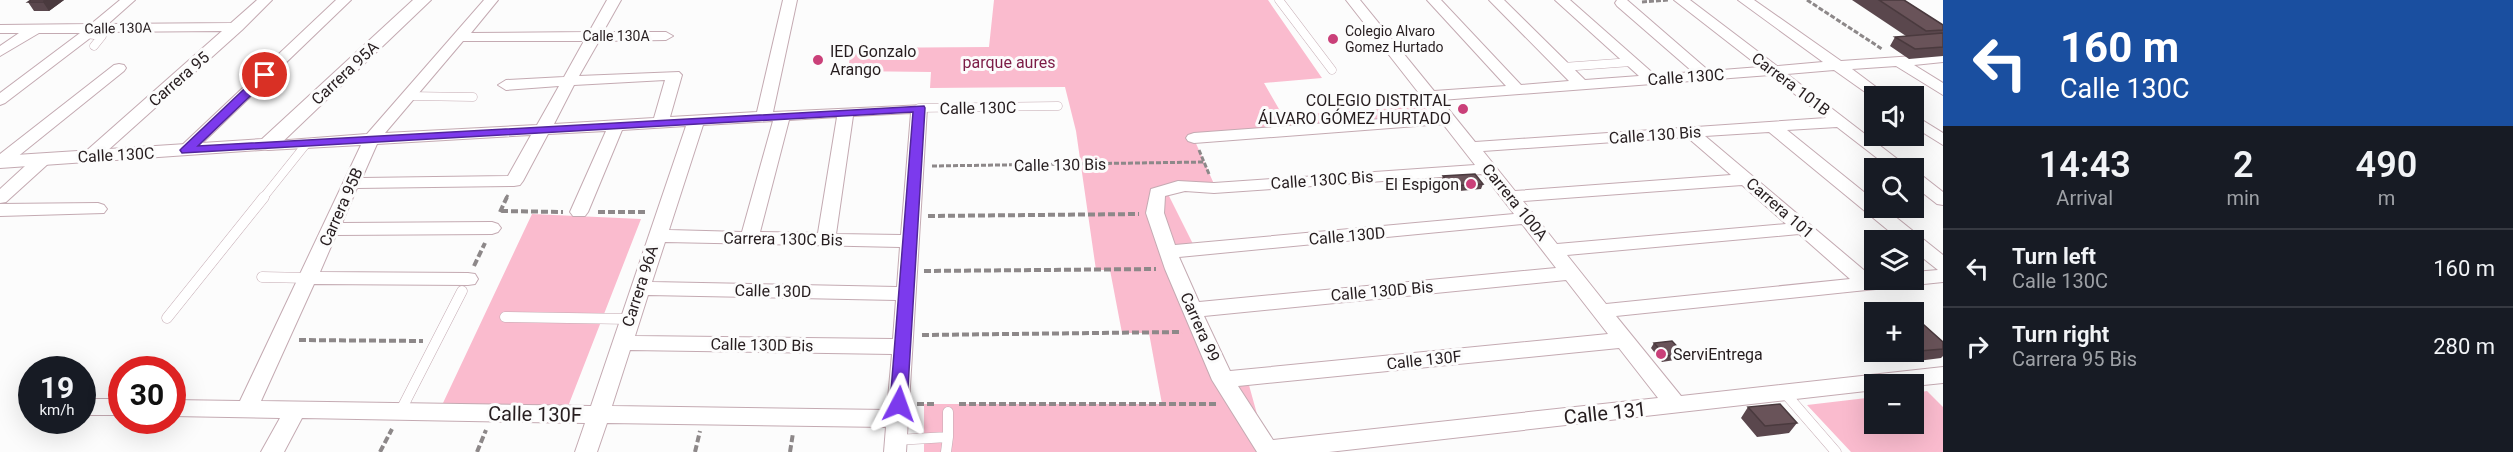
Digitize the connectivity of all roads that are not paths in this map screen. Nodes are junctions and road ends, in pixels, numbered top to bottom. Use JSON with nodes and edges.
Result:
{"nodes":[{"id":1,"x":128,"y":0,"type":"edge"},
{"id":2,"x":265,"y":0,"type":"edge"},
{"id":3,"x":344,"y":0,"type":"edge"},
{"id":4,"x":423,"y":0,"type":"edge"},
{"id":5,"x":491,"y":0,"type":"edge"},
{"id":6,"x":614,"y":0,"type":"edge"},
{"id":7,"x":790,"y":0,"type":"edge"},
{"id":8,"x":1279,"y":0,"type":"edge"},
{"id":9,"x":1353,"y":0,"type":"edge"},
{"id":10,"x":1434,"y":0,"type":"edge"},
{"id":11,"x":1496,"y":0,"type":"edge"},
{"id":12,"x":1562,"y":0,"type":"edge"},
{"id":13,"x":1681,"y":0,"type":"edge"},
{"id":14,"x":1745,"y":0,"type":"edge"},
{"id":15,"x":1622,"y":3,"type":"dead end"},
{"id":16,"x":237,"y":27,"type":"junction"},
{"id":17,"x":0,"y":29,"type":"edge"},
{"id":18,"x":35,"y":29,"type":"junction"},
{"id":19,"x":92,"y":36,"type":"junction"},
{"id":20,"x":593,"y":36,"type":"junction"},
{"id":21,"x":666,"y":36,"type":"dead end"},
{"id":22,"x":458,"y":37,"type":"junction"},
{"id":23,"x":0,"y":52,"type":"edge"},
{"id":24,"x":1943,"y":58,"type":"edge"},
{"id":25,"x":1631,"y":62,"type":"junction"},
{"id":26,"x":1900,"y":62,"type":"junction"},
{"id":27,"x":1838,"y":66,"type":"junction"},
{"id":28,"x":1563,"y":67,"type":"junction"},
{"id":29,"x":119,"y":68,"type":"dead end"},
{"id":30,"x":1332,"y":70,"type":"dead end"},
{"id":31,"x":1773,"y":71,"type":"junction"},
{"id":32,"x":1706,"y":76,"type":"junction"},
{"id":33,"x":1652,"y":80,"type":"junction"},
{"id":34,"x":568,"y":81,"type":"junction"},
{"id":35,"x":506,"y":84,"type":"dead end"},
{"id":36,"x":1581,"y":85,"type":"junction"},
{"id":37,"x":1866,"y":86,"type":"edge"},
{"id":38,"x":1517,"y":89,"type":"junction"},
{"id":39,"x":1943,"y":90,"type":"edge"},
{"id":40,"x":408,"y":96,"type":"junction"},
{"id":41,"x":1430,"y":96,"type":"junction"},
{"id":42,"x":473,"y":97,"type":"dead end"},
{"id":43,"x":0,"y":100,"type":"edge"},
{"id":44,"x":1058,"y":106,"type":"dead end"},
{"id":45,"x":920,"y":108,"type":"junction"},
{"id":46,"x":846,"y":112,"type":"junction"},
{"id":47,"x":773,"y":117,"type":"junction"},
{"id":48,"x":1448,"y":119,"type":"junction"},
{"id":49,"x":696,"y":121,"type":"junction"},
{"id":50,"x":1840,"y":122,"type":"junction"},
{"id":51,"x":661,"y":123,"type":"junction"},
{"id":52,"x":616,"y":126,"type":"junction"},
{"id":53,"x":1773,"y":126,"type":"junction"},
{"id":54,"x":1924,"y":127,"type":"edge"},
{"id":55,"x":543,"y":130,"type":"junction"},
{"id":56,"x":1691,"y":132,"type":"junction"},
{"id":57,"x":1194,"y":138,"type":"road end"},
{"id":58,"x":371,"y":140,"type":"junction"},
{"id":59,"x":1943,"y":140,"type":"edge"},
{"id":60,"x":308,"y":143,"type":"junction"},
{"id":61,"x":268,"y":145,"type":"junction"},
{"id":62,"x":1471,"y":147,"type":"junction"},
{"id":63,"x":186,"y":150,"type":"junction"},
{"id":64,"x":91,"y":156,"type":"junction"},
{"id":65,"x":1887,"y":158,"type":"edge"},
{"id":66,"x":43,"y":159,"type":"junction"},
{"id":67,"x":0,"y":162,"type":"edge"},
{"id":68,"x":1488,"y":169,"type":"junction"},
{"id":69,"x":1746,"y":179,"type":"junction"},
{"id":70,"x":352,"y":183,"type":"junction"},
{"id":71,"x":1924,"y":186,"type":"edge"},
{"id":72,"x":1157,"y":193,"type":"joint"},
{"id":73,"x":1510,"y":197,"type":"junction"},
{"id":74,"x":0,"y":198,"type":"edge"},
{"id":75,"x":1943,"y":200,"type":"edge"},
{"id":76,"x":98,"y":209,"type":"dead end"},
{"id":77,"x":0,"y":210,"type":"edge"},
{"id":78,"x":579,"y":212,"type":"dead end"},
{"id":79,"x":1527,"y":219,"type":"junction"},
{"id":80,"x":492,"y":228,"type":"dead end"},
{"id":81,"x":1802,"y":228,"type":"junction"},
{"id":82,"x":330,"y":229,"type":"junction"},
{"id":83,"x":1900,"y":230,"type":"edge"},
{"id":84,"x":657,"y":236,"type":"junction"},
{"id":85,"x":749,"y":238,"type":"junction"},
{"id":86,"x":826,"y":239,"type":"junction"},
{"id":87,"x":910,"y":241,"type":"junction"},
{"id":88,"x":1553,"y":250,"type":"junction"},
{"id":89,"x":1924,"y":250,"type":"edge"},
{"id":90,"x":1171,"y":261,"type":"junction"},
{"id":91,"x":1943,"y":265,"type":"edge"},
{"id":92,"x":1571,"y":273,"type":"junction"},
{"id":93,"x":1943,"y":276,"type":"edge"},
{"id":94,"x":262,"y":278,"type":"dead end"},
{"id":95,"x":309,"y":278,"type":"junction"},
{"id":96,"x":1924,"y":278,"type":"edge"},
{"id":97,"x":1864,"y":281,"type":"edge"},
{"id":98,"x":1864,"y":284,"type":"edge"},
{"id":99,"x":465,"y":285,"type":"joint"},
{"id":100,"x":639,"y":288,"type":"junction"},
{"id":101,"x":907,"y":294,"type":"junction"},
{"id":102,"x":1192,"y":310,"type":"junction"},
{"id":103,"x":1601,"y":311,"type":"junction"},
{"id":104,"x":505,"y":317,"type":"dead end"},
{"id":105,"x":167,"y":318,"type":"dead end"},
{"id":106,"x":629,"y":320,"type":"junction"},
{"id":107,"x":1624,"y":340,"type":"junction"},
{"id":108,"x":903,"y":341,"type":"junction"},
{"id":109,"x":621,"y":343,"type":"junction"},
{"id":110,"x":1940,"y":378,"type":"edge"},
{"id":111,"x":1223,"y":380,"type":"junction"},
{"id":112,"x":1784,"y":392,"type":"junction"},
{"id":113,"x":1676,"y":405,"type":"junction"},
{"id":114,"x":186,"y":408,"type":"edge"},
{"id":115,"x":247,"y":409,"type":"junction"},
{"id":116,"x":296,"y":410,"type":"junction"},
{"id":117,"x":400,"y":411,"type":"junction"},
{"id":118,"x":948,"y":412,"type":"dead end"},
{"id":119,"x":597,"y":414,"type":"junction"},
{"id":120,"x":897,"y":429,"type":"edge"},
{"id":121,"x":948,"y":437,"type":"junction"},
{"id":122,"x":1268,"y":451,"type":"edge"},
{"id":123,"x":272,"y":452,"type":"edge"},
{"id":124,"x":585,"y":452,"type":"edge"},
{"id":125,"x":946,"y":452,"type":"edge"},
{"id":126,"x":1836,"y":452,"type":"edge"}],
"edges":[{"from":1,"to":19,"type":"street"},
{"from":2,"to":16,"type":"street","name":"Carrera 95"},
{"from":3,"to":63,"type":"street"},
{"from":4,"to":61,"type":"street","name":"Carrera 95A"},
{"from":5,"to":22,"type":"street","name":"Carrera 95B"},
{"from":6,"to":20,"type":"street"},
{"from":7,"to":47,"type":"street"},
{"from":8,"to":30,"type":"lane"},
{"from":9,"to":41,"type":"street","name":"Carrera 100A"},
{"from":10,"to":38,"type":"street"},
{"from":11,"to":28,"type":"street"},
{"from":12,"to":25,"type":"street"},
{"from":13,"to":31,"type":"street","name":"Carrera 101B"},
{"from":14,"to":27,"type":"street"},
{"from":15,"to":32,"type":"street"},
{"from":16,"to":19,"type":"street","name":"Calle 130A"},
{"from":16,"to":64,"type":"street","name":"Carrera 95"},
{"from":17,"to":18,"type":"street","name":"Calle 130A"},
{"from":18,"to":19,"type":"street","name":"Calle 130A"},
{"from":18,"to":23,"type":"street"},
{"from":19,"to":43,"type":"street"},
{"from":20,"to":21,"type":"street","name":"Calle 130A"},
{"from":20,"to":22,"type":"street","name":"Calle 130A"},
{"from":20,"to":34,"type":"street"},
{"from":22,"to":40,"type":"street","name":"Carrera 95B"},
{"from":24,"to":26,"type":"street","name":"Calle 130C"},
{"from":25,"to":28,"type":"lane"},
{"from":25,"to":33,"type":"street"},
{"from":26,"to":27,"type":"street","name":"Calle 130C"},
{"from":26,"to":39,"type":"street"},
{"from":27,"to":31,"type":"street","name":"Calle 130C"},
{"from":27,"to":37,"type":"street"},
{"from":28,"to":36,"type":"street"},
{"from":29,"to":67,"type":"street"},
{"from":31,"to":32,"type":"street","name":"Calle 130C"},
{"from":31,"to":50,"type":"street","name":"Carrera 101B"},
{"from":32,"to":33,"type":"street","name":"Calle 130C"},
{"from":33,"to":36,"type":"street","name":"Calle 130C"},
{"from":34,"to":35,"type":"street"},
{"from":34,"to":51,"type":"street"},
{"from":34,"to":55,"type":"street"},
{"from":36,"to":38,"type":"street","name":"Calle 130C"},
{"from":38,"to":41,"type":"street","name":"Calle 130C"},
{"from":40,"to":42,"type":"lane"},
{"from":40,"to":58,"type":"street","name":"Carrera 95B"},
{"from":41,"to":48,"type":"street","name":"Carrera 100A"},
{"from":44,"to":45,"type":"lane","name":"Calle 130C"},
{"from":45,"to":46,"type":"street","name":"Calle 130C"},
{"from":45,"to":87,"type":"street"},
{"from":46,"to":47,"type":"street","name":"Calle 130C"},
{"from":46,"to":86,"type":"street"},
{"from":47,"to":49,"type":"street","name":"Calle 130C"},
{"from":47,"to":85,"type":"street"},
{"from":48,"to":57,"type":"street"},
{"from":48,"to":62,"type":"street","name":"Carrera 100A"},
{"from":49,"to":51,"type":"street","name":"Calle 130C"},
{"from":49,"to":84,"type":"street","name":"Carrera 96A"},
{"from":50,"to":53,"type":"street","name":"Calle 130 Bis"},
{"from":50,"to":65,"type":"street","name":"Carrera 101B"},
{"from":51,"to":52,"type":"street","name":"Calle 130C"},
{"from":52,"to":55,"type":"street","name":"Calle 130C"},
{"from":52,"to":78,"type":"street"},
{"from":53,"to":56,"type":"street","name":"Calle 130 Bis"},
{"from":53,"to":83,"type":"street"},
{"from":54,"to":59,"type":"street"},
{"from":55,"to":58,"type":"street","name":"Calle 130C"},
{"from":55,"to":70,"type":"street"},
{"from":56,"to":62,"type":"street","name":"Calle 130 Bis"},
{"from":56,"to":69,"type":"street","name":"Carrera 101"},
{"from":58,"to":60,"type":"street","name":"Calle 130C"},
{"from":58,"to":70,"type":"street","name":"Carrera 95B"},
{"from":60,"to":61,"type":"street","name":"Calle 130C"},
{"from":60,"to":105,"type":"lane"},
{"from":61,"to":63,"type":"street","name":"Calle 130C"},
{"from":62,"to":68,"type":"street","name":"Carrera 100A"},
{"from":63,"to":64,"type":"street","name":"Calle 130C"},
{"from":64,"to":66,"type":"street","name":"Calle 130C"},
{"from":66,"to":67,"type":"street","name":"Calle 130C"},
{"from":66,"to":74,"type":"street"},
{"from":68,"to":72,"type":"street","name":"Calle 130C Bis"},
{"from":68,"to":73,"type":"street","name":"Carrera 100A"},
{"from":69,"to":73,"type":"street"},
{"from":69,"to":81,"type":"street","name":"Carrera 101"},
{"from":70,"to":82,"type":"street","name":"Carrera 95B"},
{"from":71,"to":75,"type":"street"},
{"from":72,"to":90,"type":"street","name":"Carrera 99"},
{"from":73,"to":79,"type":"street","name":"Carrera 100A"},
{"from":76,"to":77,"type":"street"},
{"from":79,"to":88,"type":"street","name":"Carrera 100A"},
{"from":79,"to":90,"type":"street","name":"Calle 130D"},
{"from":80,"to":82,"type":"street"},
{"from":81,"to":88,"type":"street"},
{"from":81,"to":97,"type":"street","name":"Carrera 101"},
{"from":82,"to":95,"type":"street","name":"Carrera 95B"},
{"from":84,"to":85,"type":"street","name":"Carrera 130C Bis"},
{"from":84,"to":100,"type":"street","name":"Carrera 96A"},
{"from":85,"to":86,"type":"street","name":"Carrera 130C Bis"},
{"from":86,"to":87,"type":"street","name":"Carrera 130C Bis"},
{"from":87,"to":101,"type":"street"},
{"from":88,"to":92,"type":"street","name":"Carrera 100A"},
{"from":89,"to":91,"type":"street"},
{"from":90,"to":102,"type":"street","name":"Carrera 99"},
{"from":92,"to":102,"type":"street","name":"Calle 130D Bis"},
{"from":92,"to":103,"type":"street","name":"Carrera 100A"},
{"from":93,"to":96,"type":"street"},
{"from":94,"to":95,"type":"lane"},
{"from":95,"to":99,"type":"street"},
{"from":95,"to":115,"type":"street","name":"Carrera 95B"},
{"from":98,"to":103,"type":"street"},
{"from":99,"to":117,"type":"lane"},
{"from":100,"to":101,"type":"street","name":"Calle 130D"},
{"from":100,"to":106,"type":"street","name":"Carrera 96A"},
{"from":101,"to":108,"type":"street"},
{"from":102,"to":111,"type":"street","name":"Carrera 99"},
{"from":103,"to":107,"type":"street","name":"Carrera 100A"},
{"from":104,"to":106,"type":"lane"},
{"from":106,"to":109,"type":"street","name":"Carrera 96A"},
{"from":107,"to":111,"type":"street","name":"Calle 130F"},
{"from":107,"to":113,"type":"street","name":"Carrera 100A"},
{"from":108,"to":109,"type":"street","name":"Calle 130D Bis"},
{"from":108,"to":120,"type":"street"},
{"from":109,"to":119,"type":"street","name":"Carrera 96A"},
{"from":110,"to":112,"type":"street","name":"Calle 131"},
{"from":111,"to":122,"type":"street","name":"Carrera 99"},
{"from":112,"to":113,"type":"street","name":"Calle 131"},
{"from":112,"to":126,"type":"lane"},
{"from":113,"to":122,"type":"street","name":"Calle 131"},
{"from":114,"to":115,"type":"street","name":"Calle 130F"},
{"from":115,"to":116,"type":"street","name":"Calle 130F"},
{"from":116,"to":117,"type":"street","name":"Calle 130F"},
{"from":116,"to":123,"type":"street"},
{"from":117,"to":119,"type":"street","name":"Calle 130F"},
{"from":118,"to":121,"type":"lane"},
{"from":119,"to":120,"type":"street","name":"Calle 130F"},
{"from":119,"to":124,"type":"street","name":"Carrera 96A"},
{"from":120,"to":121,"type":"lane"},
{"from":121,"to":125,"type":"lane"}]}
